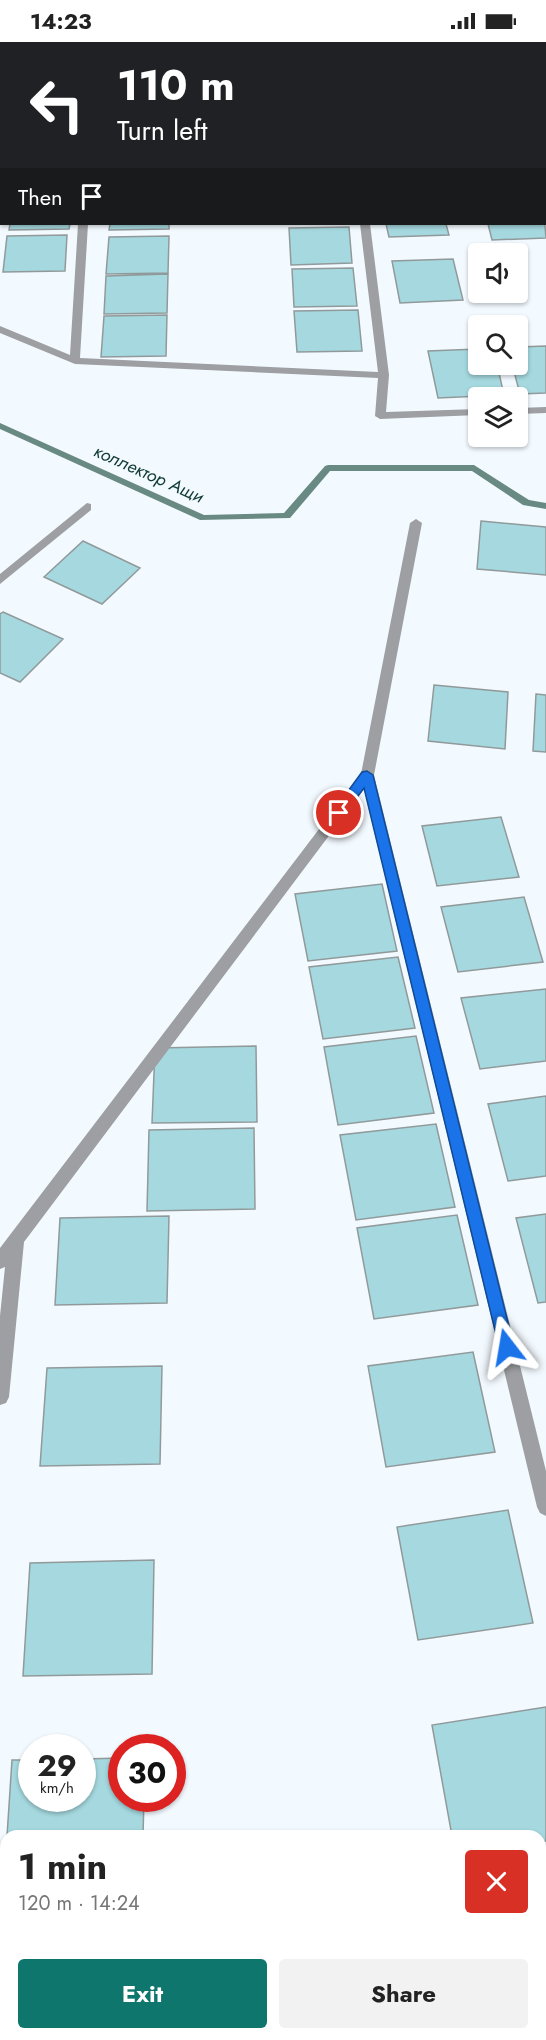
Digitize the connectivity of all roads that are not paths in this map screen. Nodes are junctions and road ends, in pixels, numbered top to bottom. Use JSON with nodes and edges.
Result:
{"nodes":[{"id":1,"x":83,"y":225,"type":"edge"},
{"id":2,"x":365,"y":225,"type":"edge"},
{"id":3,"x":0,"y":329,"type":"edge"},
{"id":4,"x":75,"y":361,"type":"junction"},
{"id":5,"x":384,"y":375,"type":"junction"},
{"id":6,"x":546,"y":410,"type":"edge"},
{"id":7,"x":528,"y":411,"type":"edge"},
{"id":8,"x":468,"y":412,"type":"edge"},
{"id":9,"x":87,"y":507,"type":"dead end"},
{"id":10,"x":416,"y":524,"type":"dead end"},
{"id":11,"x":0,"y":580,"type":"edge"},
{"id":12,"x":367,"y":775,"type":"junction"},
{"id":13,"x":16,"y":1242,"type":"junction"},
{"id":14,"x":0,"y":1261,"type":"edge"},
{"id":15,"x":0,"y":1397,"type":"edge"},
{"id":16,"x":546,"y":1508,"type":"edge"}],
"edges":[{"from":1,"to":4,"type":"street"},
{"from":2,"to":5,"type":"street"},
{"from":3,"to":4,"type":"street"},
{"from":4,"to":5,"type":"street"},
{"from":5,"to":8,"type":"street"},
{"from":6,"to":7,"type":"street"},
{"from":9,"to":11,"type":"street"},
{"from":10,"to":12,"type":"street"},
{"from":12,"to":13,"type":"street"},
{"from":12,"to":16,"type":"street"},
{"from":13,"to":14,"type":"street"},
{"from":13,"to":15,"type":"street"}]}
